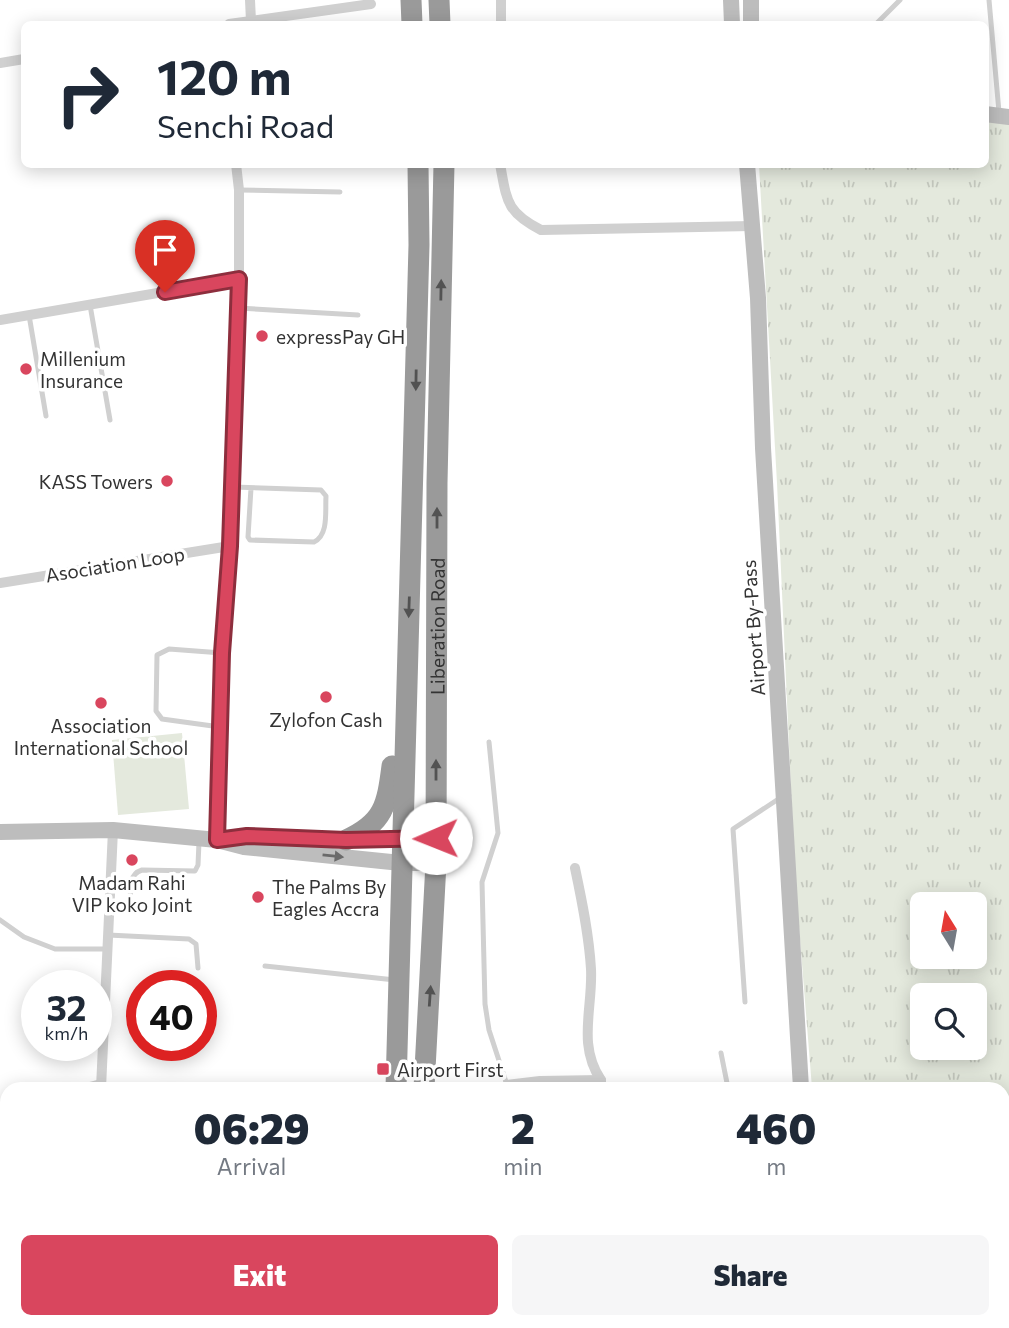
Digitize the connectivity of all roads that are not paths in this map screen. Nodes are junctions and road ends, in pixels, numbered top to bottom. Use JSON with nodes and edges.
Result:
{"nodes":[{"id":1,"x":250,"y":0,"type":"edge"},
{"id":2,"x":411,"y":0,"type":"edge"},
{"id":3,"x":439,"y":0,"type":"edge"},
{"id":4,"x":501,"y":0,"type":"edge"},
{"id":5,"x":731,"y":0,"type":"edge"},
{"id":6,"x":751,"y":0,"type":"edge"},
{"id":7,"x":900,"y":0,"type":"edge"},
{"id":8,"x":989,"y":0,"type":"edge"},
{"id":9,"x":371,"y":4,"type":"dead end"},
{"id":10,"x":249,"y":21,"type":"edge"},
{"id":11,"x":262,"y":21,"type":"edge"},
{"id":12,"x":412,"y":21,"type":"edge"},
{"id":13,"x":440,"y":21,"type":"edge"},
{"id":14,"x":501,"y":21,"type":"edge"},
{"id":15,"x":732,"y":21,"type":"edge"},
{"id":16,"x":751,"y":21,"type":"edge"},
{"id":17,"x":879,"y":21,"type":"edge"},
{"id":18,"x":21,"y":60,"type":"edge"},
{"id":19,"x":0,"y":63,"type":"edge"},
{"id":20,"x":998,"y":115,"type":"edge"},
{"id":21,"x":236,"y":168,"type":"edge"},
{"id":22,"x":418,"y":168,"type":"edge"},
{"id":23,"x":444,"y":168,"type":"edge"},
{"id":24,"x":501,"y":168,"type":"edge"},
{"id":25,"x":747,"y":168,"type":"edge"},
{"id":26,"x":239,"y":190,"type":"junction"},
{"id":27,"x":340,"y":192,"type":"dead end"},
{"id":28,"x":752,"y":226,"type":"junction"},
{"id":29,"x":239,"y":279,"type":"junction"},
{"id":30,"x":90,"y":305,"type":"junction"},
{"id":31,"x":238,"y":308,"type":"junction"},
{"id":32,"x":29,"y":315,"type":"junction"},
{"id":33,"x":358,"y":315,"type":"dead end"},
{"id":34,"x":0,"y":320,"type":"edge"},
{"id":35,"x":46,"y":416,"type":"dead end"},
{"id":36,"x":110,"y":420,"type":"dead end"},
{"id":37,"x":233,"y":487,"type":"junction"},
{"id":38,"x":251,"y":488,"type":"junction"},
{"id":39,"x":230,"y":546,"type":"junction"},
{"id":40,"x":0,"y":583,"type":"edge"},
{"id":41,"x":222,"y":653,"type":"junction"},
{"id":42,"x":404,"y":724,"type":"junction"},
{"id":43,"x":220,"y":727,"type":"junction"},
{"id":44,"x":489,"y":742,"type":"dead end"},
{"id":45,"x":783,"y":796,"type":"junction"},
{"id":46,"x":113,"y":830,"type":"junction"},
{"id":47,"x":0,"y":832,"type":"edge"},
{"id":48,"x":199,"y":838,"type":"junction"},
{"id":49,"x":436,"y":838,"type":"junction"},
{"id":50,"x":401,"y":839,"type":"junction"},
{"id":51,"x":217,"y":840,"type":"junction"},
{"id":52,"x":346,"y":840,"type":"junction"},
{"id":53,"x":406,"y":863,"type":"junction"},
{"id":54,"x":436,"y":863,"type":"junction"},
{"id":55,"x":575,"y":868,"type":"dead end"},
{"id":56,"x":131,"y":908,"type":"dead end"},
{"id":57,"x":0,"y":920,"type":"edge"},
{"id":58,"x":108,"y":935,"type":"junction"},
{"id":59,"x":107,"y":949,"type":"junction"},
{"id":60,"x":265,"y":966,"type":"dead end"},
{"id":61,"x":198,"y":968,"type":"dead end"},
{"id":62,"x":398,"y":981,"type":"junction"},
{"id":63,"x":745,"y":1002,"type":"dead end"},
{"id":64,"x":720,"y":1053,"type":"dead end"},
{"id":65,"x":426,"y":1060,"type":"junction"},
{"id":66,"x":101,"y":1082,"type":"edge"},
{"id":67,"x":396,"y":1082,"type":"edge"},
{"id":68,"x":424,"y":1082,"type":"edge"},
{"id":69,"x":505,"y":1082,"type":"edge"},
{"id":70,"x":534,"y":1082,"type":"edge"},
{"id":71,"x":560,"y":1082,"type":"edge"},
{"id":72,"x":600,"y":1082,"type":"edge"},
{"id":73,"x":727,"y":1082,"type":"edge"},
{"id":74,"x":801,"y":1082,"type":"edge"}],
"edges":[{"from":1,"to":10,"type":"street"},
{"from":2,"to":12,"type":"highway"},
{"from":3,"to":13,"type":"highway"},
{"from":4,"to":14,"type":"street"},
{"from":5,"to":15,"type":"main road"},
{"from":6,"to":16,"type":"main road"},
{"from":7,"to":17,"type":"lane"},
{"from":8,"to":20,"type":"lane"},
{"from":9,"to":11,"type":"street"},
{"from":18,"to":19,"type":"street"},
{"from":21,"to":26,"type":"street"},
{"from":22,"to":42,"type":"highway","name":"Liberation Road","one_way":true},
{"from":49,"to":23,"type":"highway","name":"Liberation Road","one_way":true},
{"from":24,"to":28,"type":"street"},
{"from":25,"to":28,"type":"main road","name":"Airport By-Pass"},
{"from":26,"to":27,"type":"lane"},
{"from":26,"to":29,"type":"street"},
{"from":28,"to":45,"type":"main road","name":"Airport By-Pass"},
{"from":29,"to":30,"type":"street"},
{"from":29,"to":31,"type":"street"},
{"from":30,"to":32,"type":"street"},
{"from":30,"to":36,"type":"lane"},
{"from":31,"to":33,"type":"lane"},
{"from":31,"to":37,"type":"street"},
{"from":32,"to":34,"type":"street"},
{"from":32,"to":35,"type":"lane"},
{"from":37,"to":38,"type":"lane"},
{"from":37,"to":39,"type":"street"},
{"from":38,"to":38,"type":"lane"},
{"from":39,"to":40,"type":"street","name":"Asociation Loop"},
{"from":39,"to":41,"type":"street"},
{"from":41,"to":43,"type":"street"},
{"from":41,"to":43,"type":"lane"},
{"from":42,"to":50,"type":"highway","name":"Liberation Road"},
{"from":42,"to":52,"type":"highway"},
{"from":43,"to":51,"type":"street"},
{"from":44,"to":69,"type":"lane"},
{"from":45,"to":63,"type":"lane"},
{"from":45,"to":74,"type":"main road","name":"Airport By-Pass"},
{"from":46,"to":47,"type":"main road"},
{"from":46,"to":48,"type":"main road"},
{"from":46,"to":58,"type":"street"},
{"from":48,"to":51,"type":"main road"},
{"from":48,"to":56,"type":"lane"},
{"from":49,"to":50,"type":"main road"},
{"from":49,"to":54,"type":"highway","name":"Liberation Road"},
{"from":50,"to":52,"type":"main road"},
{"from":50,"to":53,"type":"highway","name":"Liberation Road"},
{"from":51,"to":52,"type":"main road"},
{"from":51,"to":53,"type":"main road","one_way":true},
{"from":53,"to":54,"type":"main road"},
{"from":53,"to":62,"type":"highway","name":"Liberation Road"},
{"from":53,"to":65,"type":"highway"},
{"from":65,"to":54,"type":"highway","name":"Liberation Road","one_way":true},
{"from":55,"to":72,"type":"street"},
{"from":57,"to":59,"type":"lane"},
{"from":58,"to":59,"type":"street"},
{"from":58,"to":61,"type":"lane"},
{"from":59,"to":66,"type":"street"},
{"from":60,"to":62,"type":"lane"},
{"from":62,"to":67,"type":"highway","name":"Liberation Road"},
{"from":64,"to":73,"type":"lane"},
{"from":65,"to":68,"type":"highway","name":"Liberation Road"},
{"from":70,"to":71,"type":"street"}]}
